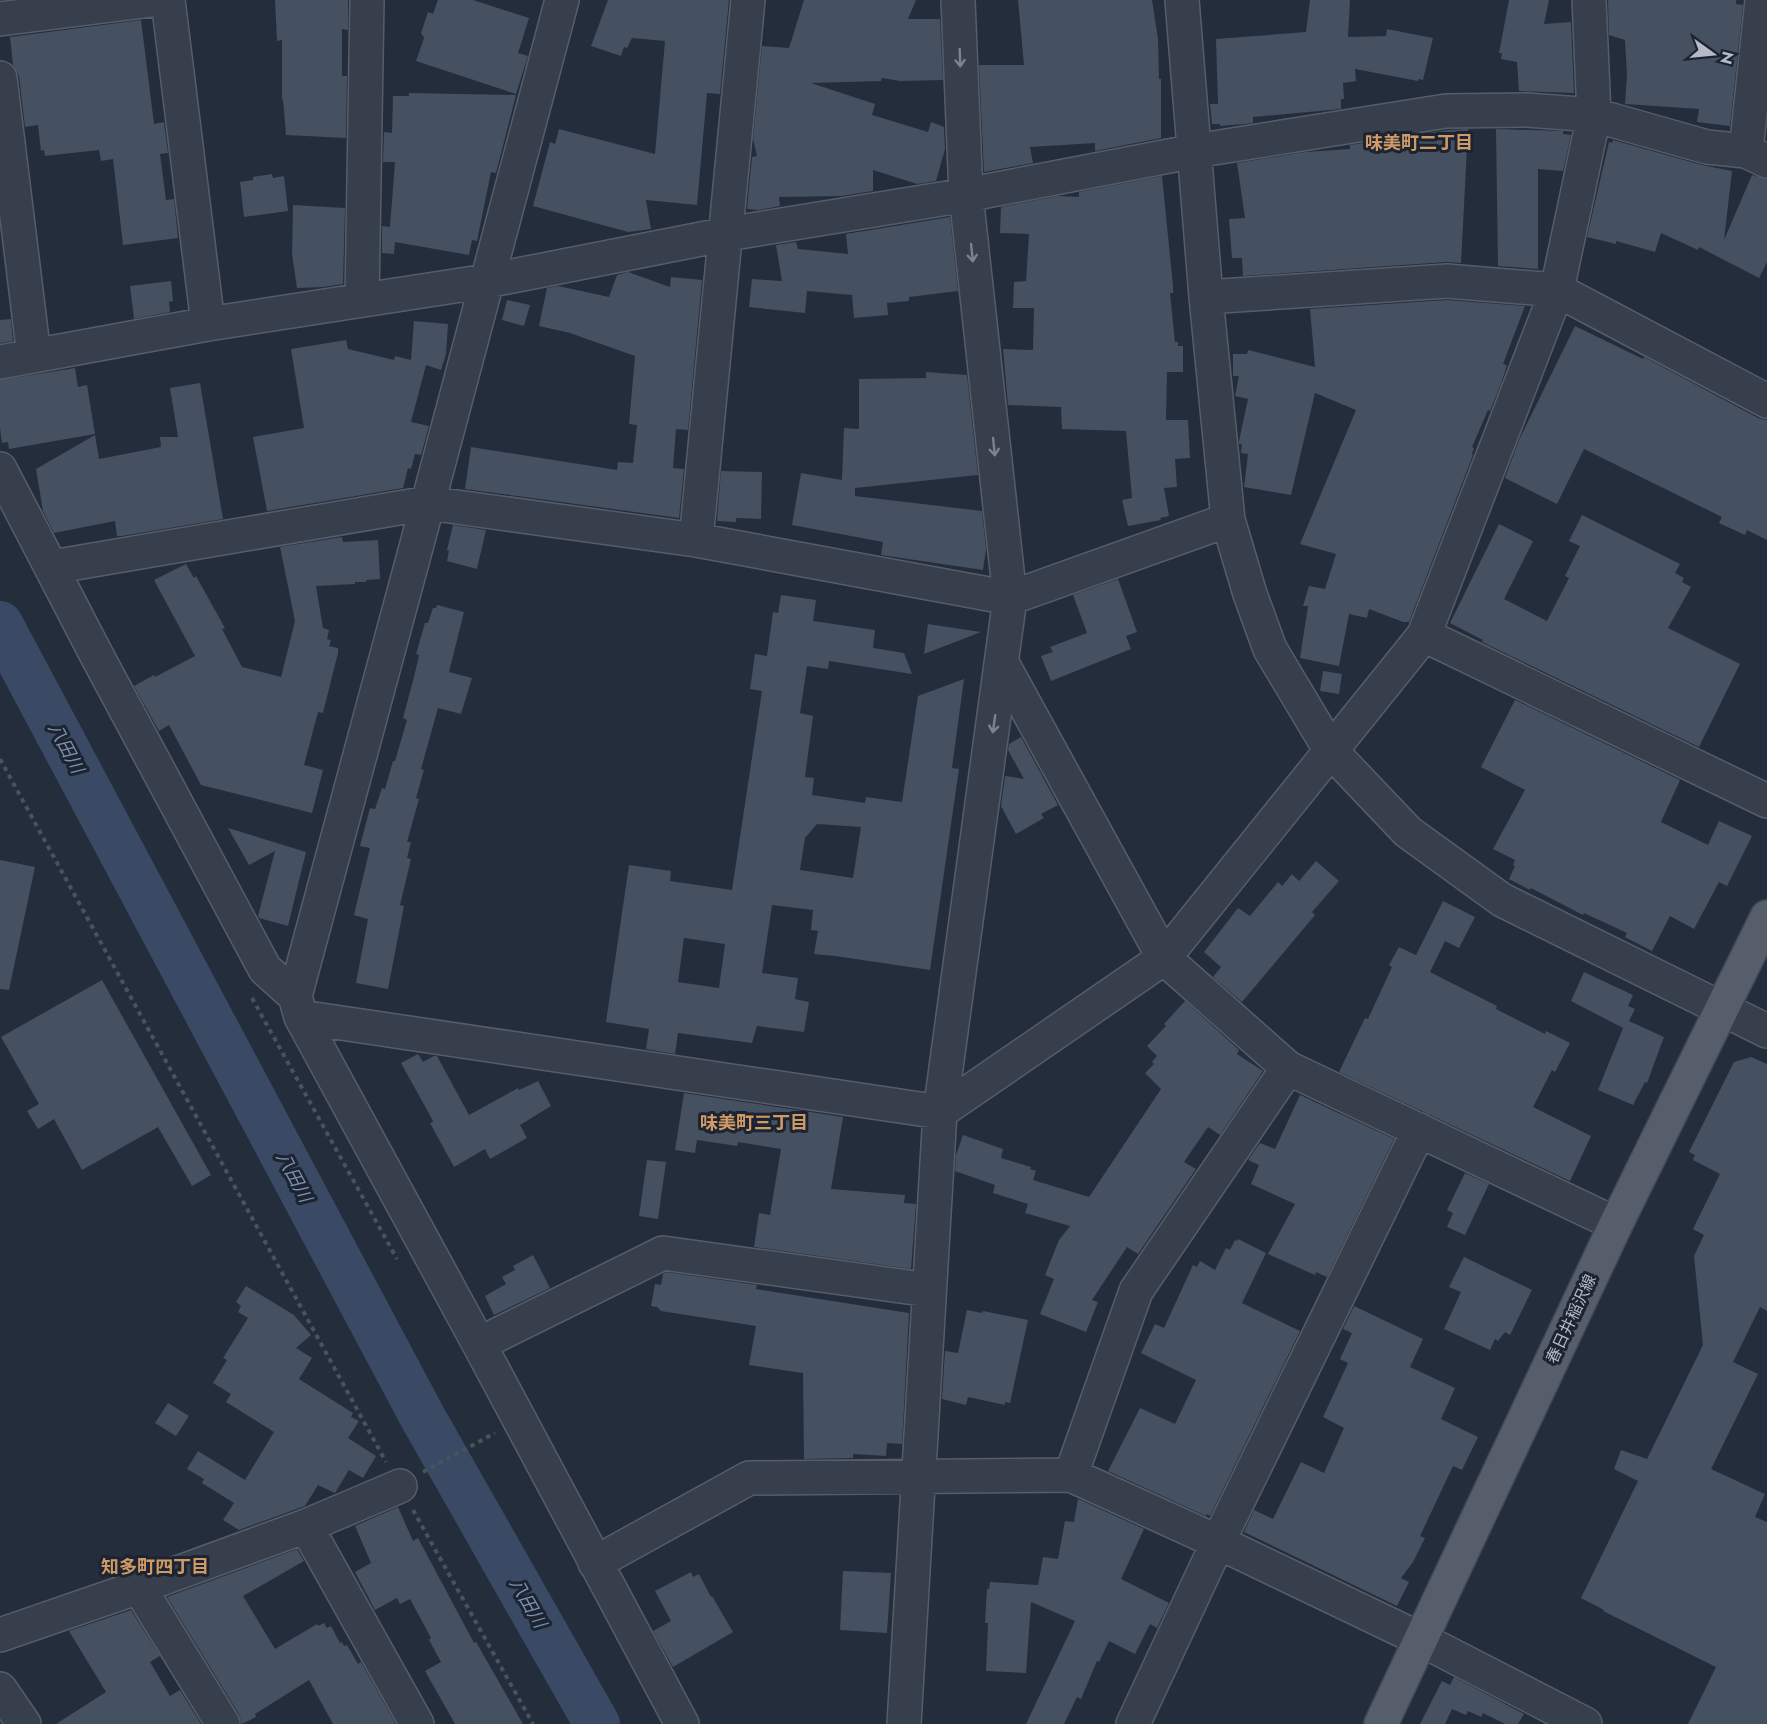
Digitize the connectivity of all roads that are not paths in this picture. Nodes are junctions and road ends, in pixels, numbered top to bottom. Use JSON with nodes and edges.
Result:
{"nodes":[{"id":1,"x":152,"y":0,"type":"edge"},
{"id":2,"x":168,"y":0,"type":"edge"},
{"id":3,"x":367,"y":0,"type":"edge"},
{"id":4,"x":562,"y":0,"type":"edge"},
{"id":5,"x":748,"y":0,"type":"edge"},
{"id":6,"x":958,"y":0,"type":"edge"},
{"id":7,"x":1182,"y":0,"type":"edge"},
{"id":8,"x":1589,"y":0,"type":"edge"},
{"id":9,"x":1762,"y":0,"type":"edge"},
{"id":10,"x":0,"y":19,"type":"edge"},
{"id":11,"x":0,"y":78,"type":"edge"},
{"id":12,"x":1594,"y":115,"type":"junction"},
{"id":13,"x":1195,"y":151,"type":"junction"},
{"id":14,"x":1757,"y":156,"type":"edge"},
{"id":15,"x":966,"y":195,"type":"junction"},
{"id":16,"x":727,"y":234,"type":"junction"},
{"id":17,"x":487,"y":281,"type":"junction"},
{"id":18,"x":1557,"y":290,"type":"junction"},
{"id":19,"x":1206,"y":297,"type":"junction"},
{"id":20,"x":362,"y":299,"type":"junction"},
{"id":21,"x":208,"y":324,"type":"junction"},
{"id":22,"x":34,"y":356,"type":"junction"},
{"id":23,"x":0,"y":362,"type":"edge"},
{"id":24,"x":1767,"y":400,"type":"edge"},
{"id":25,"x":0,"y":468,"type":"edge"},
{"id":26,"x":428,"y":503,"type":"junction"},
{"id":27,"x":1228,"y":520,"type":"junction"},
{"id":28,"x":696,"y":540,"type":"junction"},
{"id":29,"x":52,"y":567,"type":"junction"},
{"id":30,"x":1010,"y":598,"type":"junction"},
{"id":31,"x":1424,"y":635,"type":"junction"},
{"id":32,"x":1002,"y":665,"type":"junction"},
{"id":33,"x":1331,"y":751,"type":"junction"},
{"id":34,"x":1767,"y":801,"type":"edge"},
{"id":35,"x":1767,"y":917,"type":"edge"},
{"id":36,"x":1164,"y":958,"type":"junction"},
{"id":37,"x":298,"y":1006,"type":"junction"},
{"id":38,"x":1722,"y":1008,"type":"junction"},
{"id":39,"x":1767,"y":1031,"type":"edge"},
{"id":40,"x":1288,"y":1068,"type":"junction"},
{"id":41,"x":940,"y":1112,"type":"junction"},
{"id":42,"x":1419,"y":1130,"type":"junction"},
{"id":43,"x":1616,"y":1224,"type":"junction"},
{"id":44,"x":929,"y":1290,"type":"junction"},
{"id":45,"x":479,"y":1344,"type":"junction"},
{"id":46,"x":920,"y":1475,"type":"junction"},
{"id":47,"x":1071,"y":1475,"type":"junction"},
{"id":48,"x":409,"y":1481,"type":"road end"},
{"id":49,"x":306,"y":1526,"type":"junction"},
{"id":50,"x":1218,"y":1542,"type":"junction"},
{"id":51,"x":595,"y":1563,"type":"junction"},
{"id":52,"x":139,"y":1587,"type":"junction"},
{"id":53,"x":0,"y":1635,"type":"edge"},
{"id":54,"x":1420,"y":1639,"type":"junction"},
{"id":55,"x":0,"y":1689,"type":"edge"},
{"id":56,"x":24,"y":1724,"type":"edge"},
{"id":57,"x":223,"y":1724,"type":"edge"},
{"id":58,"x":417,"y":1724,"type":"edge"},
{"id":59,"x":681,"y":1724,"type":"edge"},
{"id":60,"x":904,"y":1724,"type":"edge"},
{"id":61,"x":1133,"y":1724,"type":"edge"},
{"id":62,"x":1381,"y":1724,"type":"edge"},
{"id":63,"x":1585,"y":1724,"type":"edge"}],
"edges":[{"from":1,"to":10,"type":"street"},
{"from":2,"to":21,"type":"street"},
{"from":3,"to":20,"type":"street"},
{"from":4,"to":17,"type":"street"},
{"from":5,"to":16,"type":"street"},
{"from":6,"to":15,"type":"street","one_way":true},
{"from":7,"to":13,"type":"street"},
{"from":8,"to":12,"type":"street"},
{"from":9,"to":14,"type":"street"},
{"from":11,"to":22,"type":"street"},
{"from":12,"to":13,"type":"street"},
{"from":12,"to":14,"type":"street"},
{"from":12,"to":18,"type":"street"},
{"from":13,"to":15,"type":"street"},
{"from":13,"to":19,"type":"street"},
{"from":15,"to":16,"type":"street"},
{"from":15,"to":30,"type":"street","one_way":true},
{"from":16,"to":17,"type":"street"},
{"from":16,"to":28,"type":"street"},
{"from":17,"to":20,"type":"street"},
{"from":17,"to":26,"type":"street"},
{"from":18,"to":19,"type":"street"},
{"from":18,"to":24,"type":"street"},
{"from":18,"to":31,"type":"street"},
{"from":19,"to":27,"type":"street"},
{"from":20,"to":21,"type":"street"},
{"from":21,"to":22,"type":"street"},
{"from":22,"to":23,"type":"street"},
{"from":25,"to":29,"type":"street"},
{"from":26,"to":28,"type":"street"},
{"from":26,"to":29,"type":"street"},
{"from":26,"to":37,"type":"street"},
{"from":27,"to":30,"type":"street"},
{"from":27,"to":33,"type":"street"},
{"from":28,"to":30,"type":"street"},
{"from":29,"to":37,"type":"street"},
{"from":30,"to":32,"type":"street"},
{"from":31,"to":33,"type":"street"},
{"from":31,"to":34,"type":"street"},
{"from":32,"to":36,"type":"street"},
{"from":32,"to":41,"type":"street","one_way":true},
{"from":33,"to":36,"type":"street"},
{"from":33,"to":38,"type":"street"},
{"from":35,"to":38,"type":"main road","name":"春日井稲沢線"},
{"from":36,"to":40,"type":"street"},
{"from":36,"to":41,"type":"street"},
{"from":37,"to":41,"type":"street"},
{"from":37,"to":45,"type":"street"},
{"from":38,"to":39,"type":"street"},
{"from":38,"to":43,"type":"main road","name":"春日井稲沢線"},
{"from":40,"to":42,"type":"street"},
{"from":40,"to":47,"type":"street"},
{"from":41,"to":44,"type":"street"},
{"from":42,"to":43,"type":"street"},
{"from":42,"to":50,"type":"street"},
{"from":43,"to":54,"type":"main road","name":"春日井稲沢線"},
{"from":44,"to":45,"type":"street"},
{"from":44,"to":46,"type":"street"},
{"from":45,"to":51,"type":"street"},
{"from":46,"to":47,"type":"street"},
{"from":46,"to":51,"type":"street"},
{"from":46,"to":60,"type":"street"},
{"from":47,"to":50,"type":"street"},
{"from":48,"to":49,"type":"street"},
{"from":49,"to":52,"type":"street"},
{"from":49,"to":58,"type":"street"},
{"from":50,"to":54,"type":"street"},
{"from":50,"to":61,"type":"street"},
{"from":51,"to":59,"type":"street"},
{"from":52,"to":53,"type":"street"},
{"from":52,"to":57,"type":"street"},
{"from":54,"to":62,"type":"main road","name":"春日井稲沢線"},
{"from":54,"to":63,"type":"street"},
{"from":55,"to":56,"type":"street"}]}
